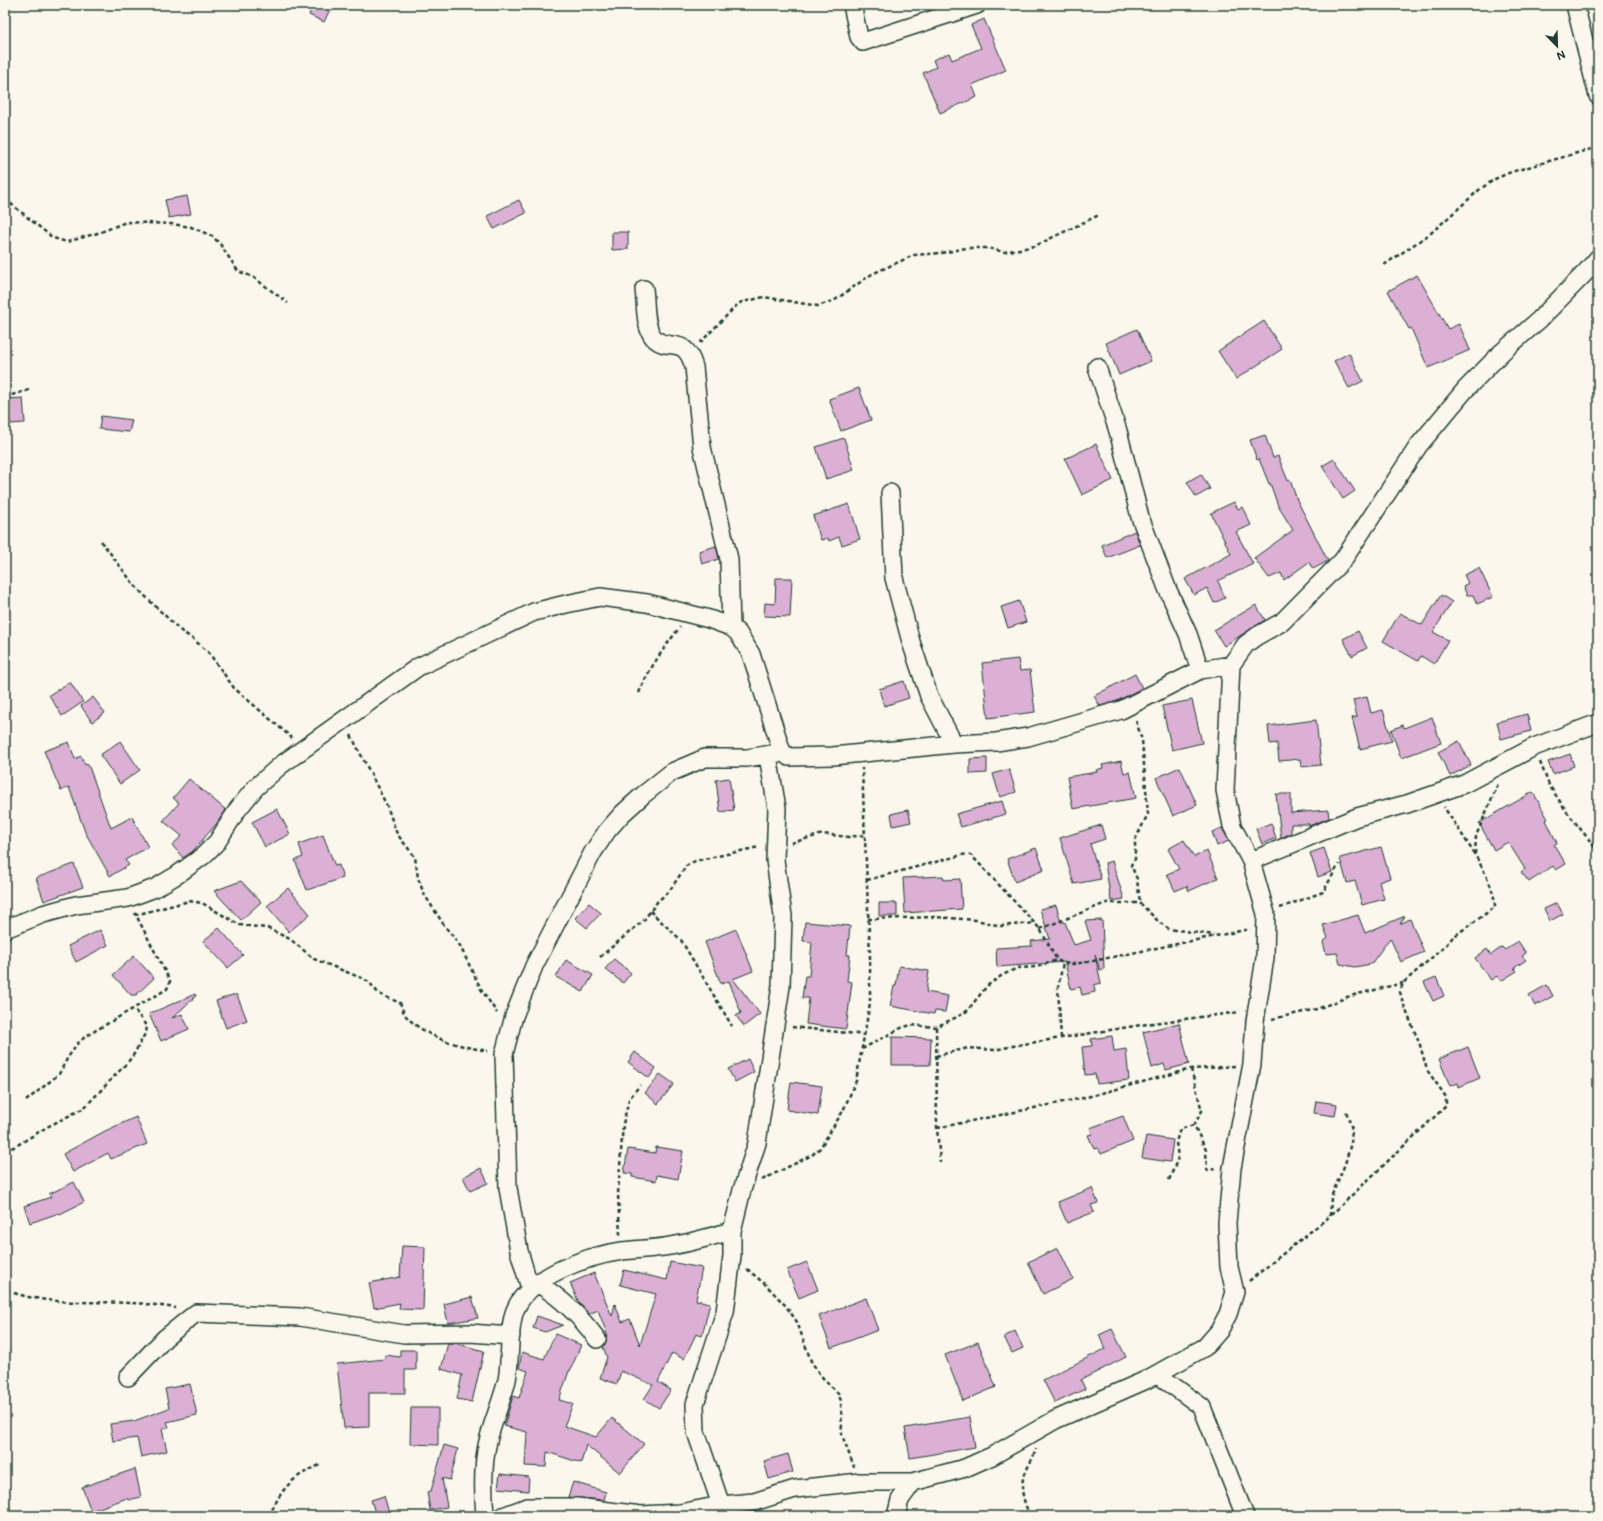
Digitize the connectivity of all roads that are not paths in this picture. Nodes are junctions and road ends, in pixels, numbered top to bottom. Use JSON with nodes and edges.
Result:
{"nodes":[{"id":1,"x":852,"y":5,"type":"edge"},
{"id":2,"x":977,"y":5,"type":"edge"},
{"id":3,"x":1575,"y":5,"type":"edge"},
{"id":4,"x":1598,"y":96,"type":"edge"},
{"id":5,"x":1598,"y":258,"type":"edge"},
{"id":6,"x":644,"y":289,"type":"dead end"},
{"id":7,"x":1097,"y":367,"type":"dead end"},
{"id":8,"x":890,"y":493,"type":"dead end"},
{"id":9,"x":731,"y":627,"type":"junction"},
{"id":10,"x":1231,"y":665,"type":"junction"},
{"id":11,"x":1200,"y":670,"type":"junction"},
{"id":12,"x":1598,"y":723,"type":"edge"},
{"id":13,"x":954,"y":744,"type":"junction"},
{"id":14,"x":775,"y":754,"type":"junction"},
{"id":15,"x":1251,"y":861,"type":"junction"},
{"id":16,"x":5,"y":929,"type":"edge"},
{"id":17,"x":732,"y":1231,"type":"junction"},
{"id":18,"x":534,"y":1286,"type":"junction"},
{"id":19,"x":511,"y":1336,"type":"junction"},
{"id":20,"x":598,"y":1339,"type":"dead end"},
{"id":21,"x":1157,"y":1374,"type":"junction"},
{"id":22,"x":128,"y":1377,"type":"dead end"},
{"id":23,"x":913,"y":1482,"type":"junction"},
{"id":24,"x":721,"y":1505,"type":"junction"},
{"id":25,"x":485,"y":1516,"type":"edge"},
{"id":26,"x":503,"y":1516,"type":"edge"},
{"id":27,"x":896,"y":1516,"type":"edge"},
{"id":28,"x":1245,"y":1516,"type":"edge"}],
"edges":[{"from":1,"to":2,"type":"street"},
{"from":3,"to":4,"type":"street"},
{"from":5,"to":10,"type":"street"},
{"from":6,"to":9,"type":"street"},
{"from":7,"to":11,"type":"street"},
{"from":8,"to":13,"type":"street"},
{"from":9,"to":14,"type":"street"},
{"from":9,"to":16,"type":"street"},
{"from":10,"to":11,"type":"street"},
{"from":10,"to":15,"type":"street"},
{"from":11,"to":13,"type":"street"},
{"from":12,"to":15,"type":"street"},
{"from":13,"to":14,"type":"street"},
{"from":14,"to":17,"type":"street"},
{"from":14,"to":18,"type":"street"},
{"from":15,"to":21,"type":"street"},
{"from":17,"to":18,"type":"street"},
{"from":17,"to":24,"type":"street"},
{"from":18,"to":19,"type":"street"},
{"from":18,"to":20,"type":"street"},
{"from":19,"to":22,"type":"street"},
{"from":19,"to":25,"type":"street"},
{"from":21,"to":23,"type":"street"},
{"from":21,"to":28,"type":"street"},
{"from":23,"to":24,"type":"street"},
{"from":23,"to":27,"type":"street"},
{"from":24,"to":26,"type":"street"}]}
